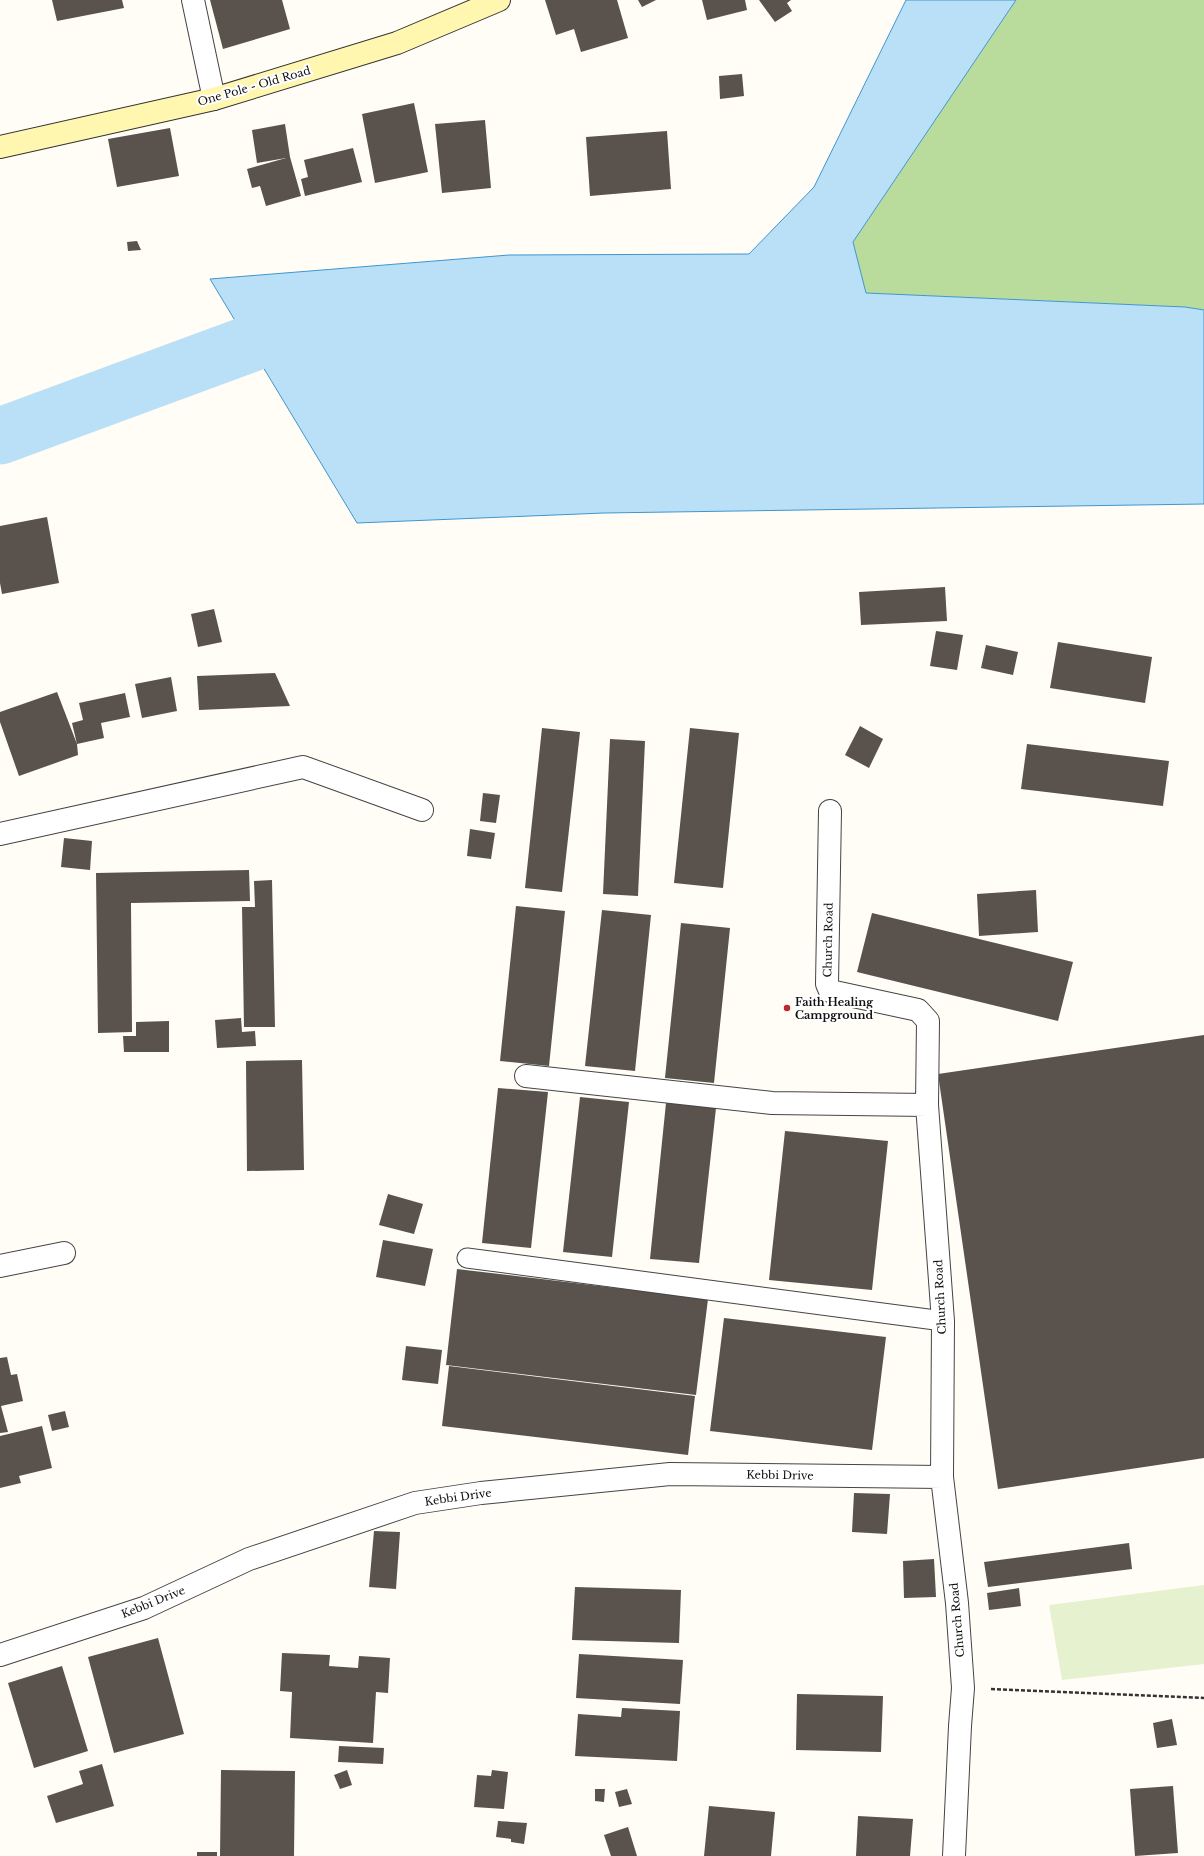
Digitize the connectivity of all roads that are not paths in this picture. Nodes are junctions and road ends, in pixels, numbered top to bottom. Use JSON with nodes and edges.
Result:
{"nodes":[{"id":1,"x":193,"y":0,"type":"edge"},
{"id":2,"x":500,"y":0,"type":"edge"},
{"id":3,"x":214,"y":99,"type":"junction"},
{"id":4,"x":0,"y":147,"type":"edge"},
{"id":5,"x":422,"y":810,"type":"dead end"},
{"id":6,"x":830,"y":811,"type":"dead end"},
{"id":7,"x":0,"y":834,"type":"edge"},
{"id":8,"x":526,"y":1076,"type":"dead end"},
{"id":9,"x":927,"y":1105,"type":"junction"},
{"id":10,"x":64,"y":1252,"type":"dead end"},
{"id":11,"x":467,"y":1258,"type":"dead end"},
{"id":12,"x":0,"y":1266,"type":"edge"},
{"id":13,"x":943,"y":1321,"type":"junction"},
{"id":14,"x":942,"y":1477,"type":"junction"},
{"id":15,"x":0,"y":1655,"type":"edge"},
{"id":16,"x":954,"y":1856,"type":"edge"}],
"edges":[{"from":1,"to":3,"type":"street"},
{"from":2,"to":3,"type":"street","name":"One Pole - Old Road"},
{"from":3,"to":4,"type":"street","name":"One Pole - Old Road"},
{"from":5,"to":7,"type":"street"},
{"from":6,"to":9,"type":"street","name":"Church Road"},
{"from":8,"to":9,"type":"street"},
{"from":9,"to":13,"type":"street","name":"Church Road"},
{"from":10,"to":12,"type":"street"},
{"from":11,"to":13,"type":"lane"},
{"from":13,"to":14,"type":"street","name":"Church Road"},
{"from":14,"to":15,"type":"street","name":"Kebbi Drive"},
{"from":14,"to":16,"type":"street","name":"Church Road"}]}
